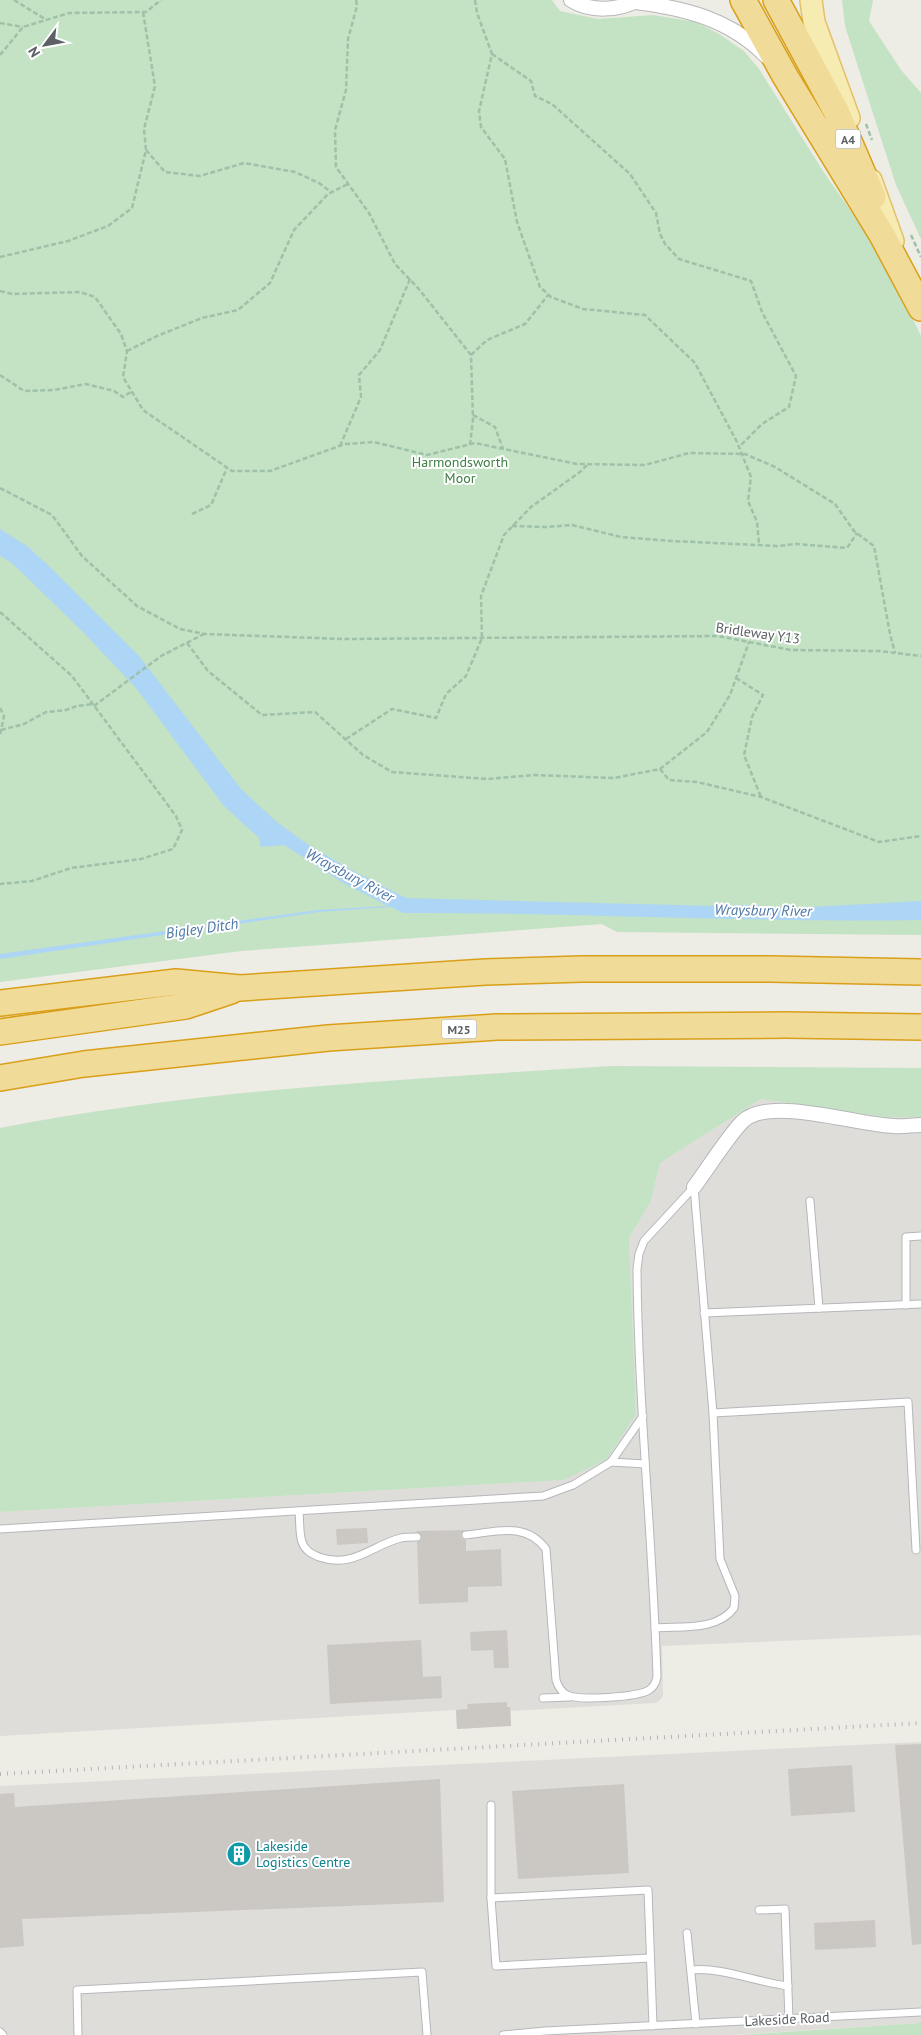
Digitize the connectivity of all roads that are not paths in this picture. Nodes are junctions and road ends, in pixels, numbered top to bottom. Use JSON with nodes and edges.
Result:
{"nodes":[{"id":1,"x":571,"y":0,"type":"edge"},
{"id":2,"x":743,"y":0,"type":"edge"},
{"id":3,"x":776,"y":0,"type":"edge"},
{"id":4,"x":811,"y":0,"type":"edge"},
{"id":5,"x":636,"y":1,"type":"edge"},
{"id":6,"x":785,"y":76,"type":"junction"},
{"id":7,"x":909,"y":284,"type":"junction"},
{"id":8,"x":921,"y":308,"type":"edge"},
{"id":9,"x":921,"y":972,"type":"edge"},
{"id":10,"x":240,"y":988,"type":"junction"},
{"id":11,"x":0,"y":1003,"type":"edge"},
{"id":12,"x":921,"y":1027,"type":"edge"},
{"id":13,"x":0,"y":1032,"type":"edge"},
{"id":14,"x":0,"y":1078,"type":"edge"},
{"id":15,"x":921,"y":1125,"type":"edge"},
{"id":16,"x":694,"y":1187,"type":"junction"},
{"id":17,"x":810,"y":1201,"type":"dead end"},
{"id":18,"x":921,"y":1236,"type":"edge"},
{"id":19,"x":921,"y":1304,"type":"edge"},
{"id":20,"x":906,"y":1305,"type":"junction"},
{"id":21,"x":819,"y":1308,"type":"junction"},
{"id":22,"x":704,"y":1313,"type":"junction"},
{"id":23,"x":713,"y":1413,"type":"junction"},
{"id":24,"x":643,"y":1416,"type":"junction"},
{"id":25,"x":611,"y":1462,"type":"junction"},
{"id":26,"x":645,"y":1464,"type":"junction"},
{"id":27,"x":299,"y":1511,"type":"junction"},
{"id":28,"x":0,"y":1529,"type":"edge"},
{"id":29,"x":466,"y":1535,"type":"dead end"},
{"id":30,"x":417,"y":1537,"type":"dead end"},
{"id":31,"x":916,"y":1550,"type":"dead end"},
{"id":32,"x":655,"y":1628,"type":"junction"},
{"id":33,"x":573,"y":1697,"type":"junction"},
{"id":34,"x":543,"y":1698,"type":"dead end"},
{"id":35,"x":490,"y":1805,"type":"dead end"},
{"id":36,"x":491,"y":1898,"type":"junction"},
{"id":37,"x":759,"y":1910,"type":"dead end"},
{"id":38,"x":687,"y":1933,"type":"dead end"},
{"id":39,"x":650,"y":1958,"type":"junction"},
{"id":40,"x":691,"y":1970,"type":"junction"},
{"id":41,"x":788,"y":1986,"type":"junction"},
{"id":42,"x":921,"y":2012,"type":"edge"},
{"id":43,"x":789,"y":2019,"type":"junction"},
{"id":44,"x":696,"y":2024,"type":"junction"},
{"id":45,"x":653,"y":2026,"type":"junction"},
{"id":46,"x":0,"y":2032,"type":"edge"},
{"id":47,"x":3,"y":2035,"type":"edge"},
{"id":48,"x":78,"y":2035,"type":"edge"},
{"id":49,"x":427,"y":2035,"type":"edge"},
{"id":50,"x":503,"y":2035,"type":"edge"}],
"edges":[{"from":1,"to":5,"type":"street"},
{"from":2,"to":6,"type":"highway","number":"A4"},
{"from":3,"to":7,"type":"highway","number":"A4"},
{"from":4,"to":7,"type":"main road"},
{"from":5,"to":6,"type":"street"},
{"from":6,"to":7,"type":"highway","number":"A4"},
{"from":7,"to":8,"type":"highway","number":"A4"},
{"from":9,"to":10,"type":"highway"},
{"from":10,"to":11,"type":"highway"},
{"from":10,"to":13,"type":"highway"},
{"from":12,"to":14,"type":"highway","number":"M25"},
{"from":15,"to":16,"type":"street"},
{"from":16,"to":22,"type":"lane"},
{"from":16,"to":24,"type":"lane"},
{"from":17,"to":21,"type":"lane"},
{"from":18,"to":20,"type":"lane"},
{"from":19,"to":20,"type":"lane"},
{"from":20,"to":21,"type":"lane"},
{"from":21,"to":22,"type":"lane"},
{"from":22,"to":23,"type":"lane"},
{"from":23,"to":31,"type":"lane"},
{"from":23,"to":32,"type":"lane"},
{"from":24,"to":25,"type":"lane"},
{"from":24,"to":26,"type":"lane"},
{"from":25,"to":26,"type":"lane"},
{"from":25,"to":27,"type":"lane"},
{"from":26,"to":32,"type":"lane"},
{"from":27,"to":28,"type":"lane"},
{"from":27,"to":30,"type":"lane"},
{"from":29,"to":33,"type":"lane"},
{"from":32,"to":33,"type":"lane"},
{"from":33,"to":34,"type":"lane"},
{"from":35,"to":36,"type":"lane"},
{"from":36,"to":39,"type":"lane"},
{"from":36,"to":39,"type":"lane"},
{"from":37,"to":41,"type":"lane"},
{"from":38,"to":40,"type":"lane"},
{"from":39,"to":45,"type":"lane"},
{"from":40,"to":41,"type":"lane"},
{"from":40,"to":44,"type":"lane"},
{"from":41,"to":43,"type":"lane"},
{"from":42,"to":43,"type":"lane","name":"Lakeside Road"},
{"from":43,"to":44,"type":"lane","name":"Lakeside Road"},
{"from":44,"to":45,"type":"lane","name":"Lakeside Road"},
{"from":45,"to":50,"type":"lane","name":"Lakeside Road"},
{"from":46,"to":47,"type":"lane"},
{"from":48,"to":49,"type":"lane"}]}
